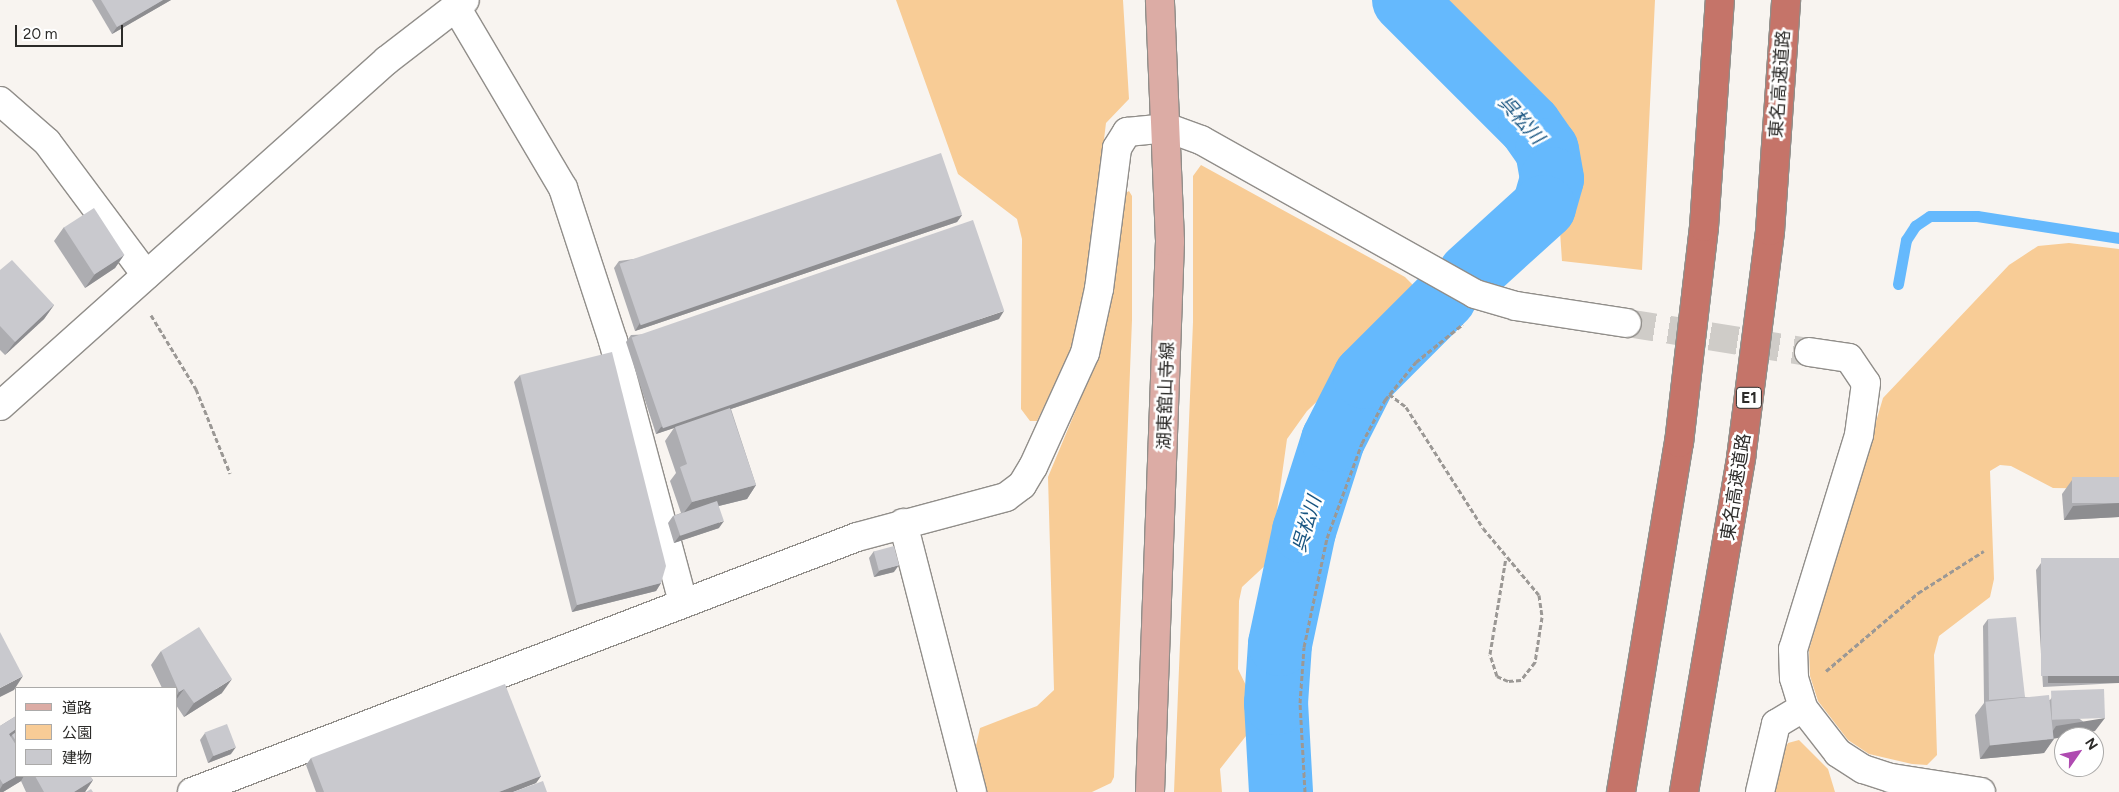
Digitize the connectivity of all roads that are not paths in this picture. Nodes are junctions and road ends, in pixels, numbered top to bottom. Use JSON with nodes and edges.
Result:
{"nodes":[{"id":1,"x":1160,"y":0,"type":"edge"},
{"id":2,"x":1720,"y":0,"type":"edge"},
{"id":3,"x":1786,"y":0,"type":"edge"},
{"id":4,"x":460,"y":3,"type":"edge"},
{"id":5,"x":0,"y":101,"type":"edge"},
{"id":6,"x":1168,"y":128,"type":"junction"},
{"id":7,"x":138,"y":282,"type":"junction"},
{"id":8,"x":1627,"y":324,"type":"tunnel mouth"},
{"id":9,"x":1809,"y":352,"type":"tunnel mouth"},
{"id":10,"x":0,"y":406,"type":"edge"},
{"id":11,"x":903,"y":523,"type":"junction"},
{"id":12,"x":683,"y":603,"type":"junction"},
{"id":13,"x":1800,"y":696,"type":"junction"},
{"id":14,"x":192,"y":792,"type":"edge"},
{"id":15,"x":972,"y":792,"type":"edge"},
{"id":16,"x":1150,"y":792,"type":"edge"},
{"id":17,"x":1622,"y":792,"type":"edge"},
{"id":18,"x":1684,"y":792,"type":"edge"},
{"id":19,"x":1760,"y":792,"type":"edge"},
{"id":20,"x":1981,"y":792,"type":"edge"}],
"edges":[{"from":1,"to":6,"type":"main road","name":"湖東舘山寺線"},
{"from":2,"to":17,"type":"highway"},
{"from":3,"to":18,"type":"highway","name":"東名高速道路","number":"E1"},
{"from":4,"to":7,"type":"street"},
{"from":4,"to":12,"type":"street"},
{"from":5,"to":7,"type":"street"},
{"from":6,"to":8,"type":"street"},
{"from":6,"to":11,"type":"street"},
{"from":6,"to":16,"type":"main road","name":"湖東舘山寺線"},
{"from":7,"to":10,"type":"street"},
{"from":9,"to":13,"type":"street"},
{"from":11,"to":12,"type":"street"},
{"from":11,"to":15,"type":"street"},
{"from":12,"to":14,"type":"street"},
{"from":13,"to":19,"type":"street"},
{"from":13,"to":20,"type":"street"}]}
